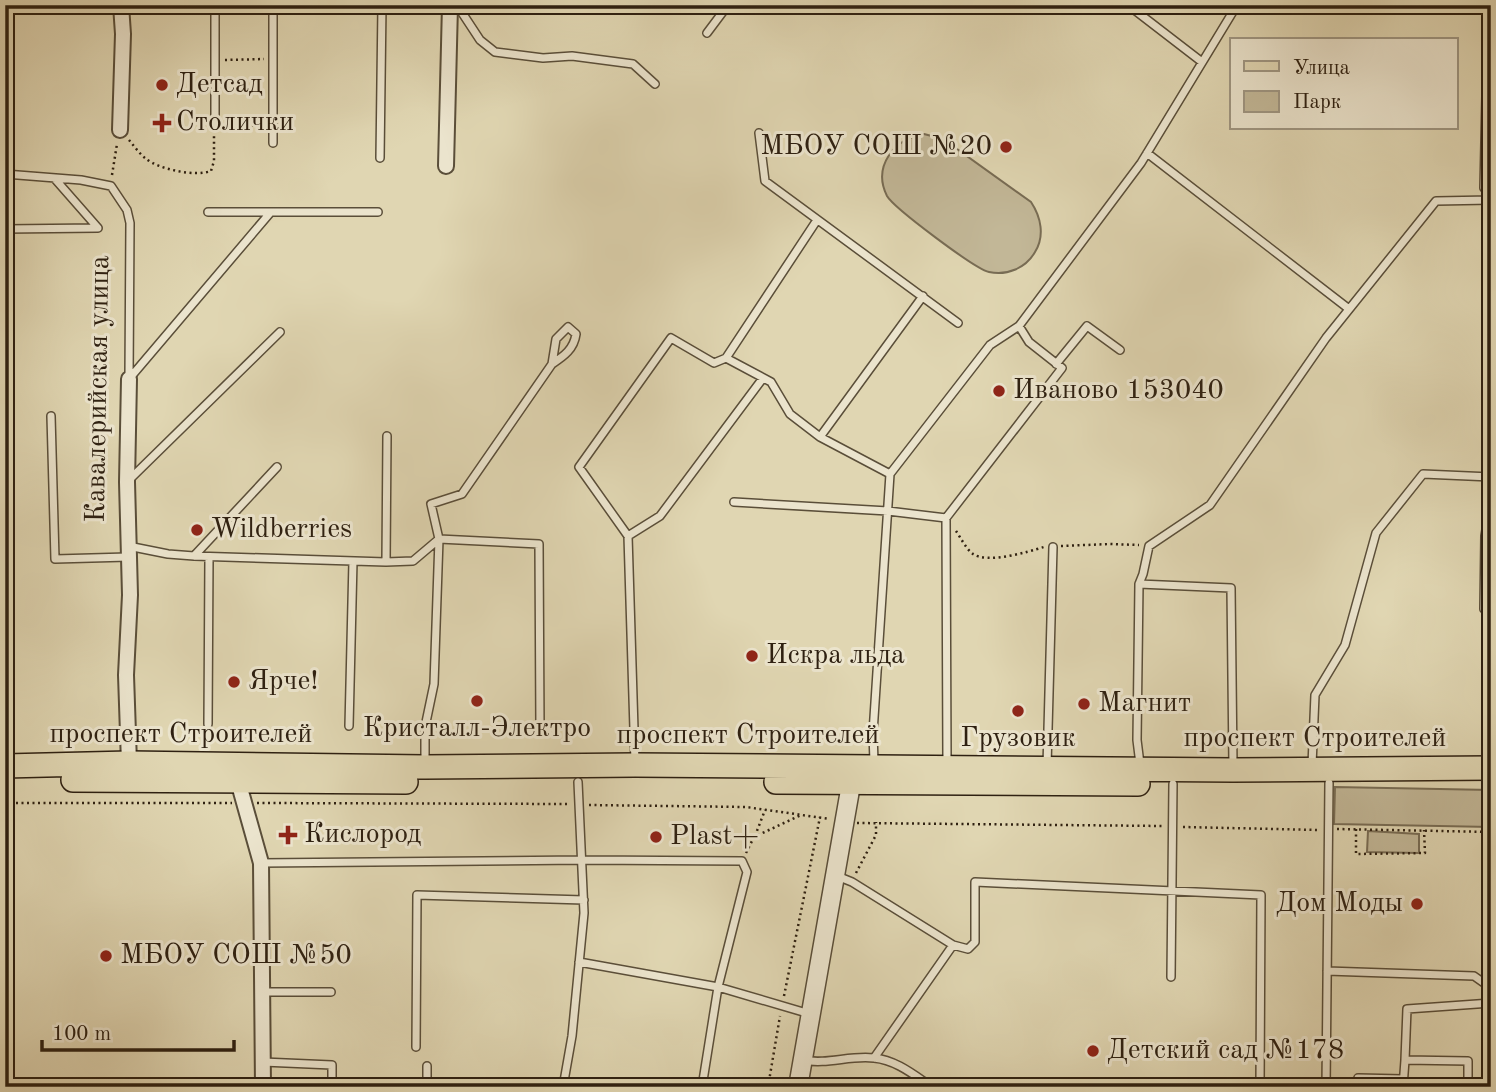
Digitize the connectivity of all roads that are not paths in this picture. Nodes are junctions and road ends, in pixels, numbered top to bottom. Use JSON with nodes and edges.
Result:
{"nodes":[{"id":1,"x":121,"y":5,"type":"edge"},
{"id":2,"x":215,"y":5,"type":"edge"},
{"id":3,"x":274,"y":5,"type":"edge"},
{"id":4,"x":382,"y":5,"type":"edge"},
{"id":5,"x":450,"y":5,"type":"edge"},
{"id":6,"x":457,"y":5,"type":"edge"},
{"id":7,"x":728,"y":5,"type":"edge"},
{"id":8,"x":1128,"y":5,"type":"edge"},
{"id":9,"x":1237,"y":5,"type":"edge"},
{"id":10,"x":1488,"y":5,"type":"edge"},
{"id":11,"x":707,"y":33,"type":"dead end"},
{"id":12,"x":1202,"y":62,"type":"junction"},
{"id":13,"x":655,"y":84,"type":"dead end"},
{"id":14,"x":215,"y":124,"type":"road end"},
{"id":15,"x":120,"y":130,"type":"road end"},
{"id":16,"x":759,"y":133,"type":"dead end"},
{"id":17,"x":273,"y":143,"type":"dead end"},
{"id":18,"x":1147,"y":153,"type":"junction"},
{"id":19,"x":380,"y":158,"type":"dead end"},
{"id":20,"x":446,"y":166,"type":"dead end"},
{"id":21,"x":5,"y":174,"type":"edge"},
{"id":22,"x":55,"y":179,"type":"junction"},
{"id":23,"x":1491,"y":195,"type":"edge"},
{"id":24,"x":1491,"y":200,"type":"edge"},
{"id":25,"x":208,"y":212,"type":"dead end"},
{"id":26,"x":377,"y":212,"type":"dead end"},
{"id":27,"x":270,"y":213,"type":"junction"},
{"id":28,"x":817,"y":220,"type":"junction"},
{"id":29,"x":5,"y":229,"type":"edge"},
{"id":30,"x":923,"y":296,"type":"junction"},
{"id":31,"x":1349,"y":309,"type":"junction"},
{"id":32,"x":958,"y":323,"type":"dead end"},
{"id":33,"x":1018,"y":326,"type":"junction"},
{"id":34,"x":280,"y":332,"type":"dead end"},
{"id":35,"x":1120,"y":350,"type":"dead end"},
{"id":36,"x":726,"y":358,"type":"junction"},
{"id":37,"x":552,"y":364,"type":"junction"},
{"id":38,"x":1056,"y":364,"type":"junction"},
{"id":39,"x":763,"y":378,"type":"junction"},
{"id":40,"x":129,"y":379,"type":"junction"},
{"id":41,"x":51,"y":416,"type":"dead end"},
{"id":42,"x":387,"y":436,"type":"dead end"},
{"id":43,"x":820,"y":437,"type":"junction"},
{"id":44,"x":277,"y":467,"type":"dead end"},
{"id":45,"x":890,"y":474,"type":"junction"},
{"id":46,"x":1491,"y":477,"type":"edge"},
{"id":47,"x":127,"y":482,"type":"junction"},
{"id":48,"x":1491,"y":499,"type":"edge"},
{"id":49,"x":734,"y":502,"type":"dead end"},
{"id":50,"x":887,"y":511,"type":"junction"},
{"id":51,"x":946,"y":518,"type":"junction"},
{"id":52,"x":628,"y":536,"type":"junction"},
{"id":53,"x":1488,"y":536,"type":"edge"},
{"id":54,"x":439,"y":539,"type":"junction"},
{"id":55,"x":1053,"y":547,"type":"road end"},
{"id":56,"x":128,"y":552,"type":"junction"},
{"id":57,"x":194,"y":556,"type":"junction"},
{"id":58,"x":209,"y":557,"type":"junction"},
{"id":59,"x":353,"y":561,"type":"junction"},
{"id":60,"x":386,"y":562,"type":"junction"},
{"id":61,"x":1139,"y":584,"type":"junction"},
{"id":62,"x":1483,"y":609,"type":"dead end"},
{"id":63,"x":208,"y":724,"type":"dead end"},
{"id":64,"x":349,"y":726,"type":"dead end"},
{"id":65,"x":540,"y":729,"type":"dead end"},
{"id":66,"x":635,"y":765,"type":"junction"},
{"id":67,"x":5,"y":766,"type":"edge"},
{"id":68,"x":425,"y":767,"type":"junction"},
{"id":69,"x":947,"y":767,"type":"junction"},
{"id":70,"x":1047,"y":768,"type":"junction"},
{"id":71,"x":1491,"y":768,"type":"edge"},
{"id":72,"x":1233,"y":770,"type":"junction"},
{"id":73,"x":129,"y":771,"type":"junction"},
{"id":74,"x":238,"y":772,"type":"junction"},
{"id":75,"x":860,"y":772,"type":"junction"},
{"id":76,"x":1320,"y":776,"type":"junction"},
{"id":77,"x":1140,"y":777,"type":"junction"},
{"id":78,"x":1174,"y":777,"type":"junction"},
{"id":79,"x":5,"y":780,"type":"edge"},
{"id":80,"x":1491,"y":781,"type":"edge"},
{"id":81,"x":578,"y":782,"type":"junction"},
{"id":82,"x":583,"y":860,"type":"junction"},
{"id":83,"x":261,"y":863,"type":"junction"},
{"id":84,"x":835,"y":874,"type":"junction"},
{"id":85,"x":1171,"y":891,"type":"junction"},
{"id":86,"x":584,"y":900,"type":"junction"},
{"id":87,"x":953,"y":945,"type":"junction"},
{"id":88,"x":579,"y":961,"type":"junction"},
{"id":89,"x":1327,"y":971,"type":"junction"},
{"id":90,"x":1171,"y":977,"type":"dead end"},
{"id":91,"x":718,"y":987,"type":"junction"},
{"id":92,"x":1491,"y":988,"type":"edge"},
{"id":93,"x":262,"y":992,"type":"junction"},
{"id":94,"x":331,"y":992,"type":"dead end"},
{"id":95,"x":1491,"y":1003,"type":"edge"},
{"id":96,"x":810,"y":1014,"type":"junction"},
{"id":97,"x":416,"y":1046,"type":"dead end"},
{"id":98,"x":874,"y":1058,"type":"junction"},
{"id":99,"x":802,"y":1060,"type":"junction"},
{"id":100,"x":1405,"y":1060,"type":"junction"},
{"id":101,"x":263,"y":1062,"type":"junction"},
{"id":102,"x":428,"y":1066,"type":"dead end"},
{"id":103,"x":1358,"y":1078,"type":"dead end"},
{"id":104,"x":1403,"y":1083,"type":"edge"},
{"id":105,"x":263,"y":1087,"type":"edge"},
{"id":106,"x":332,"y":1087,"type":"edge"},
{"id":107,"x":427,"y":1087,"type":"edge"},
{"id":108,"x":564,"y":1087,"type":"edge"},
{"id":109,"x":702,"y":1087,"type":"edge"},
{"id":110,"x":798,"y":1087,"type":"edge"},
{"id":111,"x":932,"y":1087,"type":"edge"},
{"id":112,"x":1260,"y":1087,"type":"edge"},
{"id":113,"x":1326,"y":1087,"type":"edge"},
{"id":114,"x":1468,"y":1087,"type":"edge"}],
"edges":[{"from":1,"to":15,"type":"street"},
{"from":2,"to":14,"type":"lane"},
{"from":3,"to":17,"type":"lane"},
{"from":4,"to":19,"type":"lane"},
{"from":5,"to":20,"type":"street"},
{"from":6,"to":13,"type":"lane"},
{"from":7,"to":11,"type":"lane"},
{"from":8,"to":12,"type":"lane"},
{"from":9,"to":12,"type":"lane"},
{"from":10,"to":23,"type":"lane"},
{"from":12,"to":18,"type":"lane"},
{"from":16,"to":28,"type":"lane"},
{"from":18,"to":31,"type":"lane"},
{"from":18,"to":33,"type":"lane"},
{"from":21,"to":22,"type":"lane"},
{"from":22,"to":29,"type":"lane"},
{"from":22,"to":40,"type":"lane","name":"Кавалерийская улица"},
{"from":24,"to":31,"type":"lane"},
{"from":25,"to":27,"type":"lane"},
{"from":26,"to":27,"type":"lane"},
{"from":27,"to":40,"type":"lane"},
{"from":28,"to":30,"type":"lane"},
{"from":28,"to":36,"type":"lane"},
{"from":30,"to":32,"type":"lane"},
{"from":30,"to":43,"type":"lane"},
{"from":31,"to":61,"type":"lane"},
{"from":33,"to":38,"type":"lane"},
{"from":33,"to":45,"type":"lane"},
{"from":34,"to":47,"type":"lane"},
{"from":35,"to":38,"type":"lane"},
{"from":36,"to":39,"type":"lane"},
{"from":36,"to":52,"type":"lane"},
{"from":37,"to":37,"type":"lane"},
{"from":37,"to":54,"type":"lane"},
{"from":38,"to":51,"type":"lane"},
{"from":39,"to":43,"type":"lane"},
{"from":39,"to":52,"type":"lane"},
{"from":40,"to":47,"type":"street","name":"Кавалерийская улица"},
{"from":41,"to":56,"type":"lane"},
{"from":42,"to":60,"type":"lane"},
{"from":43,"to":45,"type":"lane"},
{"from":44,"to":57,"type":"lane"},
{"from":45,"to":50,"type":"lane"},
{"from":46,"to":76,"type":"lane"},
{"from":47,"to":56,"type":"street","name":"Кавалерийская улица"},
{"from":48,"to":53,"type":"lane"},
{"from":49,"to":50,"type":"lane"},
{"from":50,"to":51,"type":"lane"},
{"from":50,"to":75,"type":"lane"},
{"from":51,"to":69,"type":"lane"},
{"from":52,"to":66,"type":"lane"},
{"from":53,"to":62,"type":"lane"},
{"from":54,"to":60,"type":"lane"},
{"from":54,"to":65,"type":"lane"},
{"from":54,"to":68,"type":"lane"},
{"from":55,"to":70,"type":"lane"},
{"from":56,"to":57,"type":"lane"},
{"from":56,"to":73,"type":"street","name":"Кавалерийская улица"},
{"from":57,"to":58,"type":"lane"},
{"from":58,"to":59,"type":"lane"},
{"from":58,"to":63,"type":"lane"},
{"from":59,"to":60,"type":"lane"},
{"from":59,"to":64,"type":"lane"},
{"from":61,"to":72,"type":"lane"},
{"from":61,"to":77,"type":"lane"},
{"from":66,"to":68,"type":"main road","name":"проспект Строителей"},
{"from":66,"to":75,"type":"main road","name":"проспект Строителей"},
{"from":67,"to":73,"type":"main road","name":"проспект Строителей"},
{"from":68,"to":74,"type":"main road","name":"проспект Строителей"},
{"from":69,"to":70,"type":"main road","name":"проспект Строителей"},
{"from":69,"to":75,"type":"main road","name":"проспект Строителей"},
{"from":70,"to":77,"type":"main road","name":"проспект Строителей"},
{"from":71,"to":76,"type":"main road","name":"проспект Строителей"},
{"from":72,"to":76,"type":"main road","name":"проспект Строителей"},
{"from":72,"to":78,"type":"main road","name":"проспект Строителей"},
{"from":73,"to":74,"type":"main road","name":"проспект Строителей"},
{"from":73,"to":79,"type":"main road","name":"проспект Строителей"},
{"from":74,"to":81,"type":"main road","name":"проспект Строителей"},
{"from":74,"to":83,"type":"street"},
{"from":75,"to":77,"type":"main road","name":"проспект Строителей"},
{"from":75,"to":81,"type":"main road","name":"проспект Строителей"},
{"from":75,"to":84,"type":"street"},
{"from":76,"to":78,"type":"main road","name":"проспект Строителей"},
{"from":76,"to":80,"type":"main road","name":"проспект Строителей"},
{"from":76,"to":89,"type":"lane"},
{"from":77,"to":78,"type":"main road","name":"проспект Строителей"},
{"from":78,"to":85,"type":"lane"},
{"from":81,"to":82,"type":"lane"},
{"from":82,"to":83,"type":"lane"},
{"from":82,"to":86,"type":"lane"},
{"from":82,"to":91,"type":"lane"},
{"from":83,"to":93,"type":"street"},
{"from":84,"to":87,"type":"lane"},
{"from":84,"to":96,"type":"street"},
{"from":85,"to":87,"type":"lane"},
{"from":85,"to":90,"type":"lane"},
{"from":85,"to":112,"type":"lane"},
{"from":86,"to":88,"type":"lane"},
{"from":86,"to":97,"type":"lane"},
{"from":87,"to":98,"type":"lane"},
{"from":88,"to":91,"type":"lane"},
{"from":88,"to":108,"type":"lane"},
{"from":89,"to":92,"type":"lane"},
{"from":89,"to":113,"type":"lane"},
{"from":91,"to":96,"type":"lane"},
{"from":91,"to":109,"type":"lane"},
{"from":93,"to":94,"type":"lane"},
{"from":93,"to":101,"type":"street"},
{"from":95,"to":100,"type":"lane"},
{"from":96,"to":99,"type":"street"},
{"from":98,"to":99,"type":"lane"},
{"from":98,"to":111,"type":"lane"},
{"from":99,"to":110,"type":"street"},
{"from":100,"to":104,"type":"lane"},
{"from":100,"to":114,"type":"lane"},
{"from":101,"to":105,"type":"street"},
{"from":101,"to":106,"type":"lane"},
{"from":102,"to":107,"type":"lane"},
{"from":103,"to":104,"type":"lane"}]}
